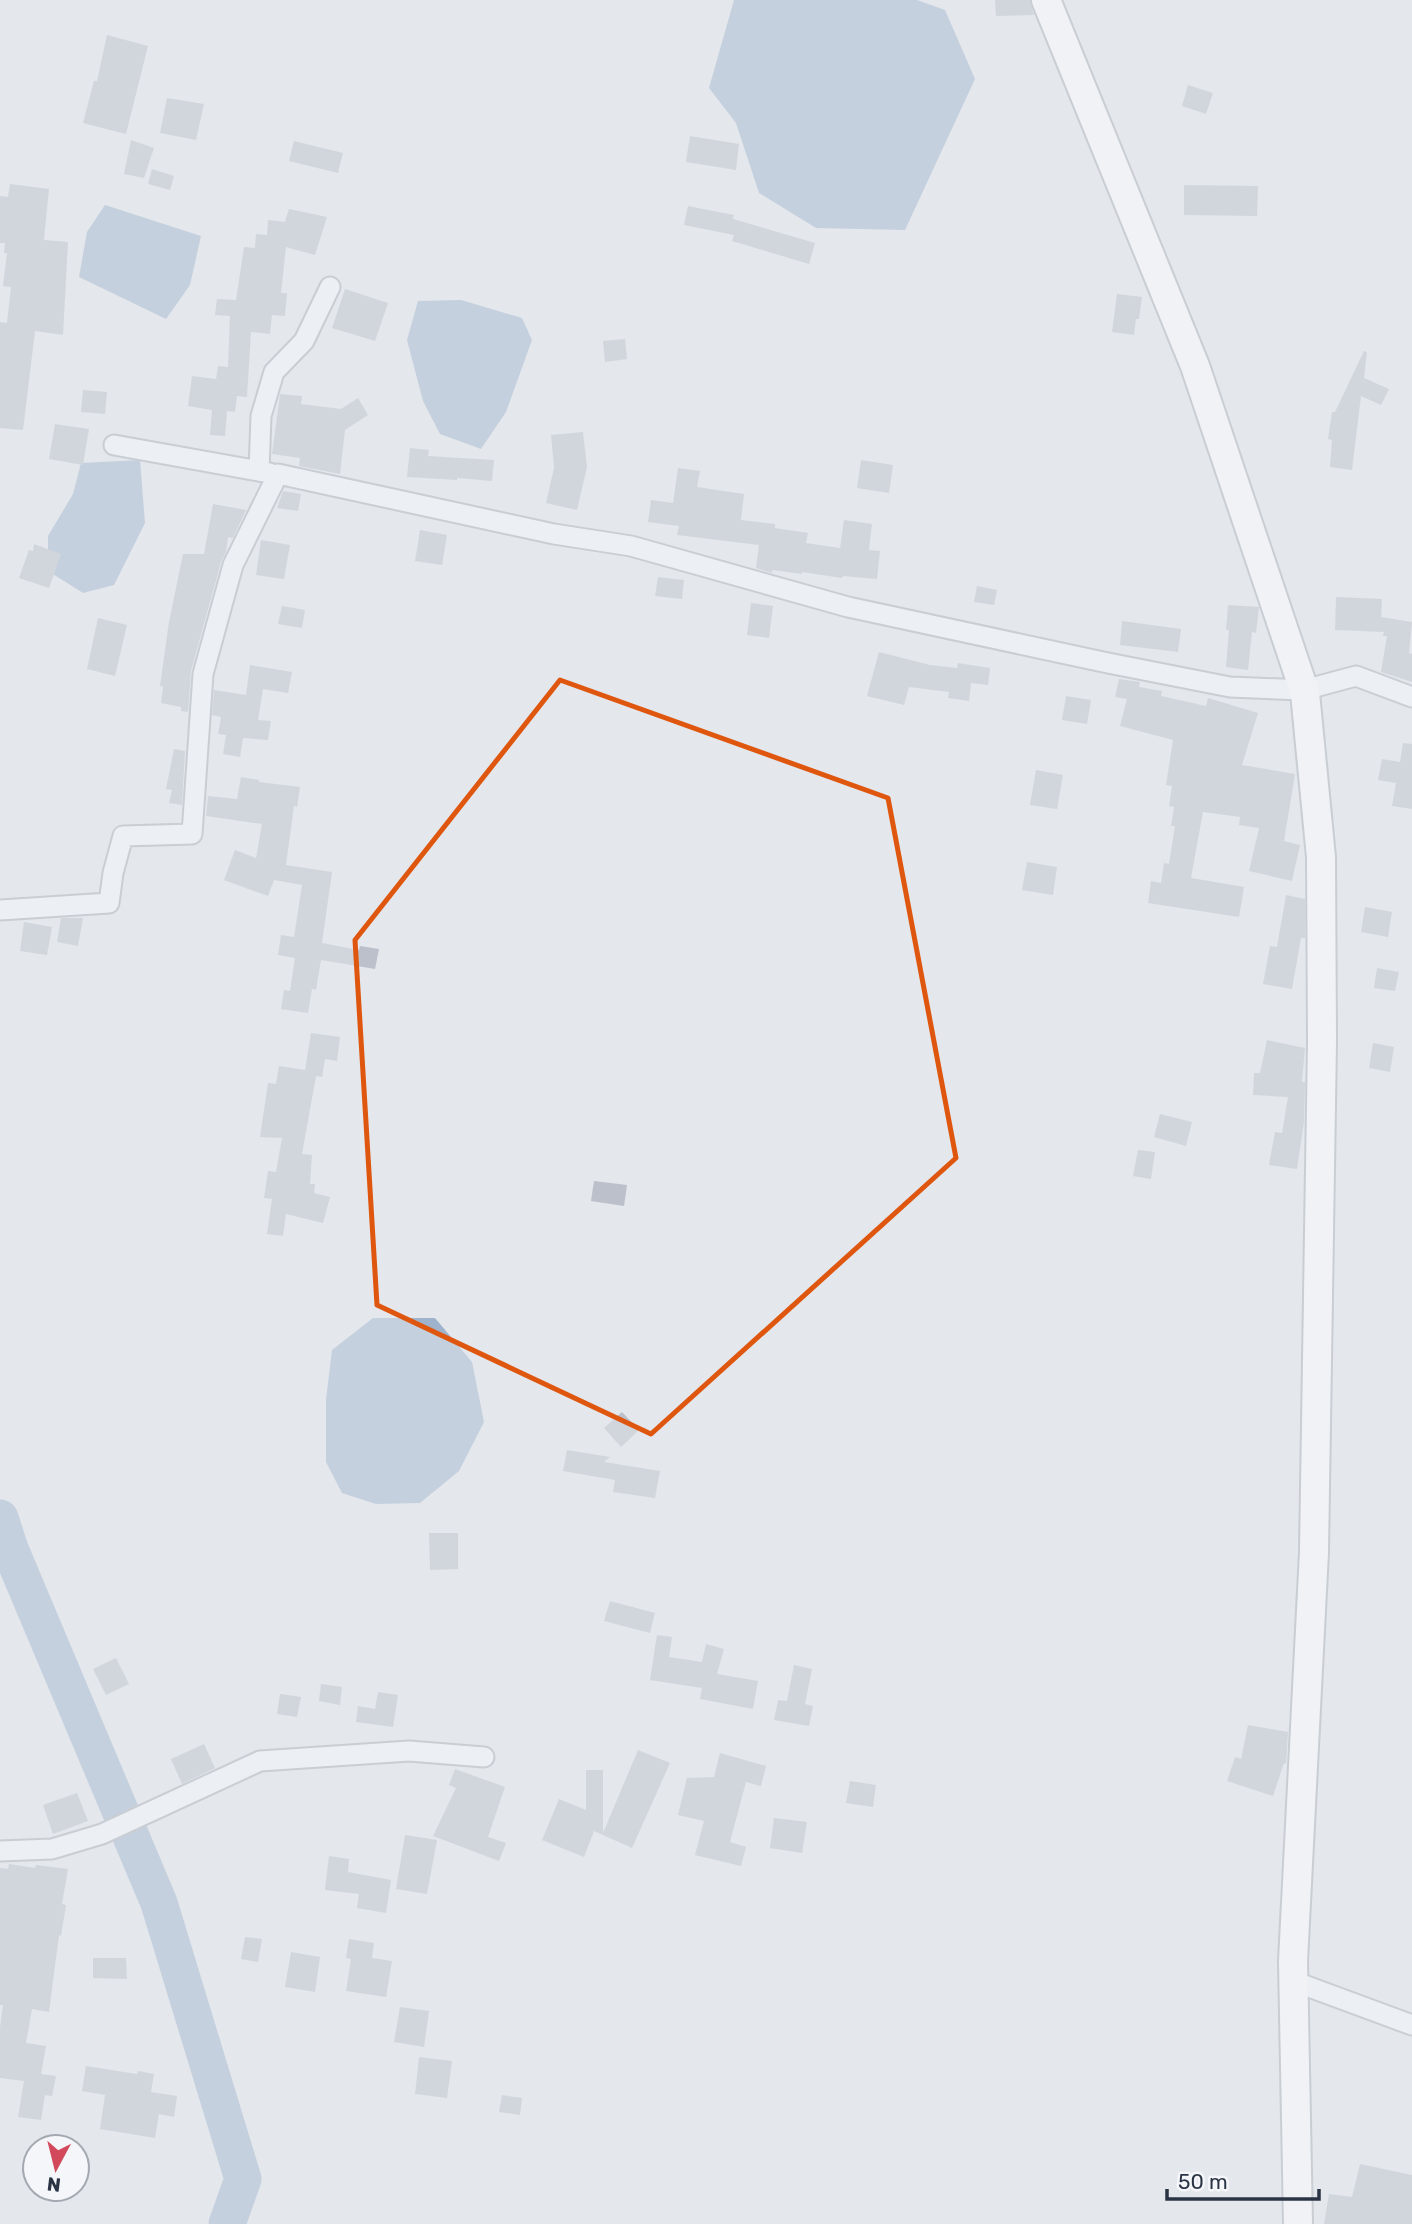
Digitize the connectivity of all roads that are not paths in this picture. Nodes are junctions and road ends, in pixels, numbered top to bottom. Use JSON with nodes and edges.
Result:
{"nodes":[{"id":1,"x":1046,"y":0,"type":"edge"},
{"id":2,"x":330,"y":287,"type":"dead end"},
{"id":3,"x":114,"y":445,"type":"dead end"},
{"id":4,"x":269,"y":472,"type":"junction"},
{"id":5,"x":1304,"y":690,"type":"junction"},
{"id":6,"x":1412,"y":697,"type":"edge"},
{"id":7,"x":0,"y":910,"type":"edge"},
{"id":8,"x":484,"y":1757,"type":"dead end"},
{"id":9,"x":0,"y":1851,"type":"edge"},
{"id":10,"x":1293,"y":1981,"type":"junction"},
{"id":11,"x":1412,"y":2025,"type":"edge"},
{"id":12,"x":1298,"y":2224,"type":"edge"}],
"edges":[{"from":1,"to":5,"type":"main road"},
{"from":2,"to":4,"type":"street"},
{"from":3,"to":4,"type":"street"},
{"from":4,"to":5,"type":"street"},
{"from":4,"to":7,"type":"street"},
{"from":5,"to":6,"type":"street"},
{"from":5,"to":10,"type":"main road"},
{"from":8,"to":9,"type":"street"},
{"from":10,"to":11,"type":"street"},
{"from":10,"to":12,"type":"main road"}]}
